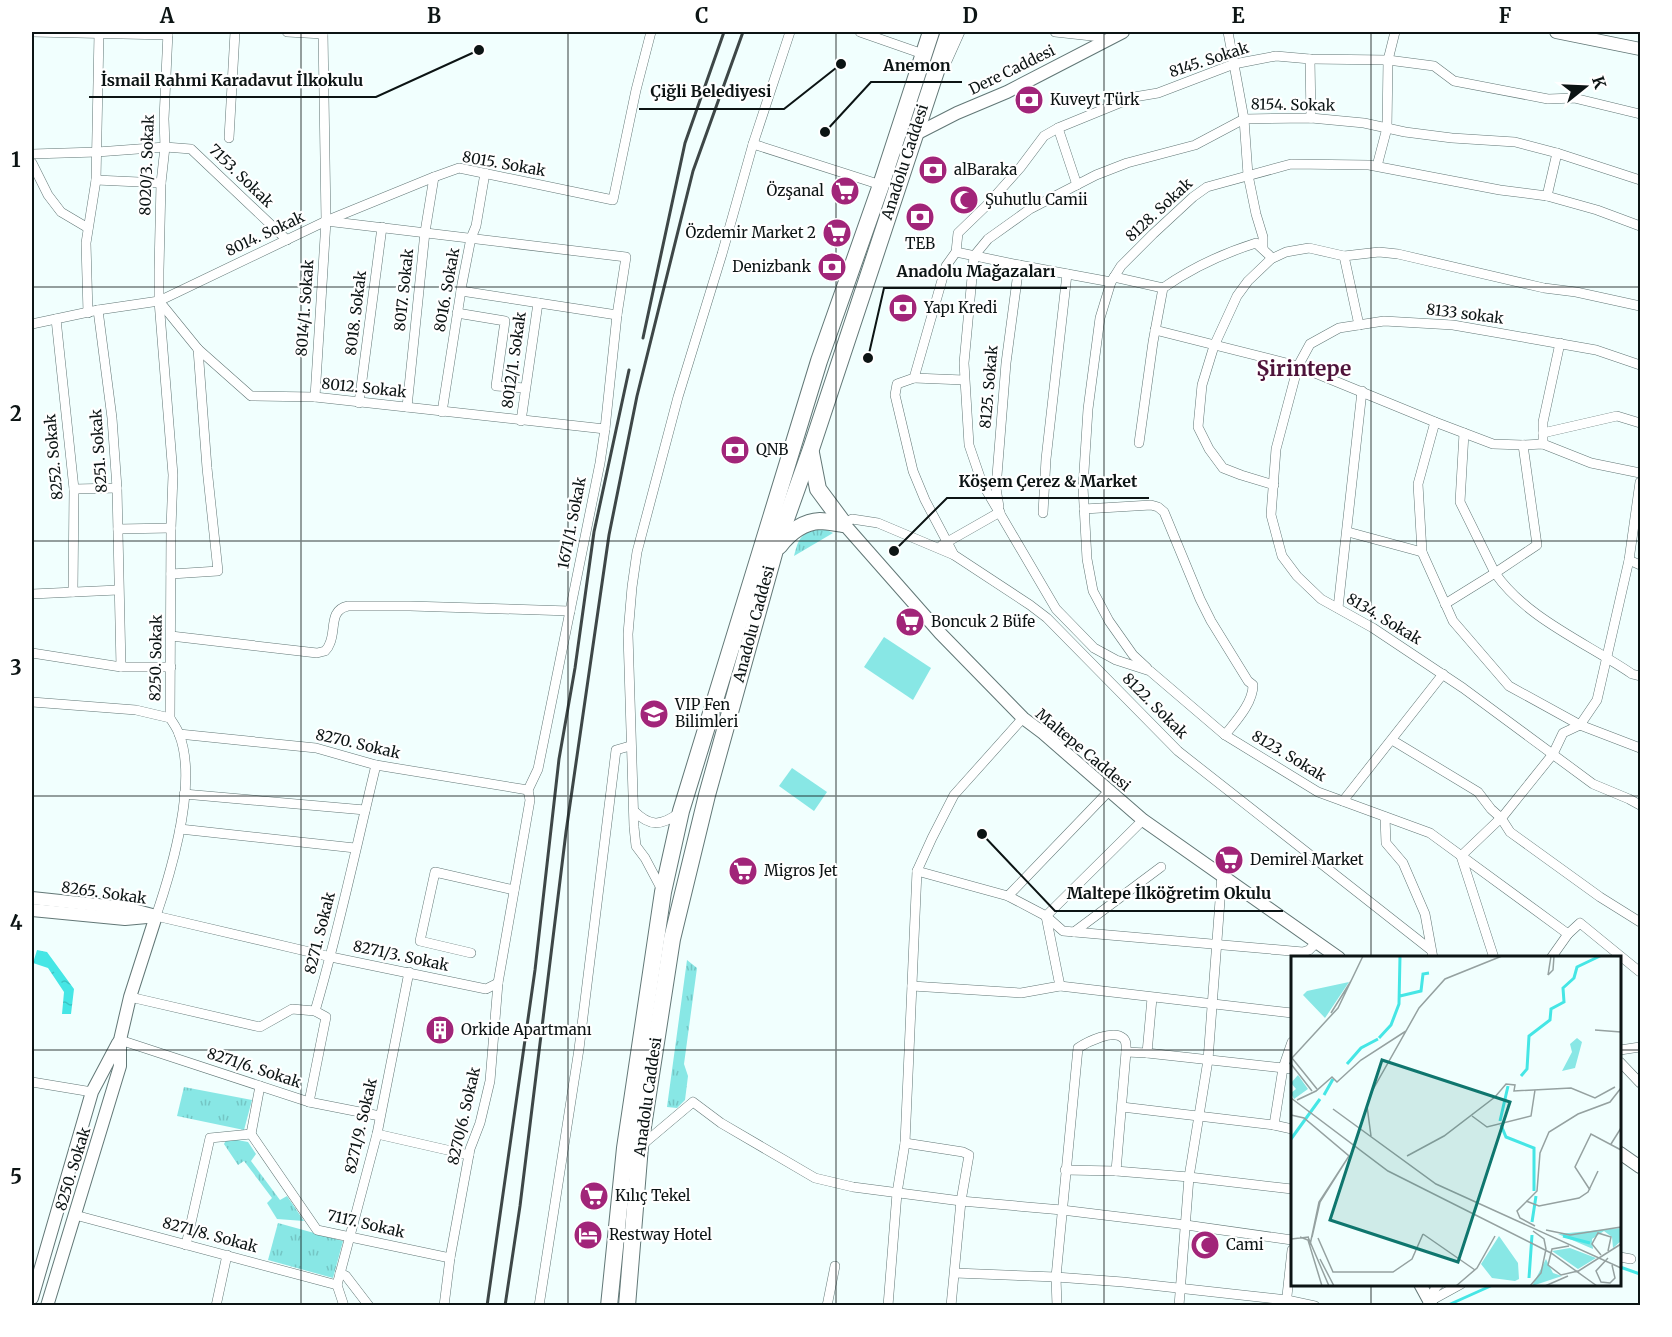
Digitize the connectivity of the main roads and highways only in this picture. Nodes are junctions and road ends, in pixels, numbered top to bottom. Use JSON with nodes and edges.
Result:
{"nodes":[{"id":1,"x":931,"y":32,"type":"edge"},
{"id":2,"x":949,"y":32,"type":"edge"},
{"id":3,"x":811,"y":449,"type":"junction"},
{"id":4,"x":792,"y":477,"type":"junction"},
{"id":5,"x":818,"y":489,"type":"junction"},
{"id":6,"x":775,"y":550,"type":"junction"},
{"id":7,"x":609,"y":1305,"type":"edge"},
{"id":8,"x":627,"y":1305,"type":"edge"}],
"edges":[{"from":1,"to":4,"type":"highway","name":"Anadolu Caddesi"},
{"from":2,"to":3,"type":"highway","name":"Anadolu Caddesi"},
{"from":3,"to":4,"type":"highway","name":"Anadolu Caddesi"},
{"from":3,"to":5,"type":"highway"},
{"from":4,"to":5,"type":"highway"},
{"from":4,"to":6,"type":"highway","name":"Anadolu Caddesi"},
{"from":4,"to":7,"type":"highway","name":"Anadolu Caddesi"},
{"from":5,"to":6,"type":"highway"},
{"from":6,"to":8,"type":"highway","name":"Anadolu Caddesi"}]}
